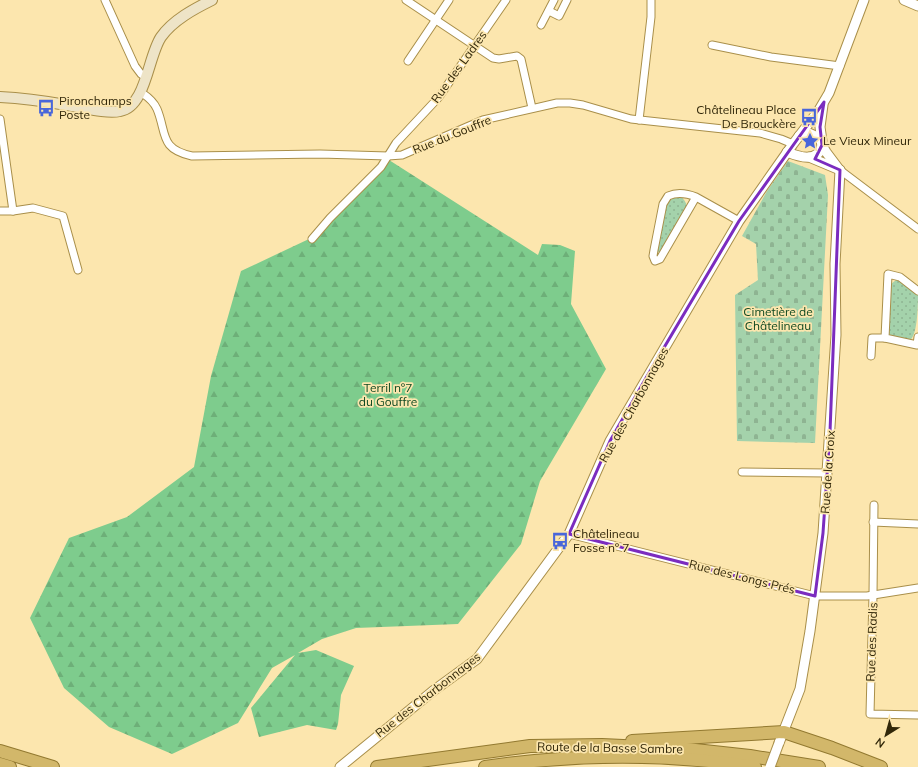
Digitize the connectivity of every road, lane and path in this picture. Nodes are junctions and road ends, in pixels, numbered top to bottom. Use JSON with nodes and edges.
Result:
{"nodes":[{"id":1,"x":105,"y":0,"type":"edge"},
{"id":2,"x":212,"y":0,"type":"edge"},
{"id":3,"x":406,"y":0,"type":"edge"},
{"id":4,"x":449,"y":0,"type":"edge"},
{"id":5,"x":506,"y":0,"type":"edge"},
{"id":6,"x":554,"y":0,"type":"edge"},
{"id":7,"x":567,"y":0,"type":"edge"},
{"id":8,"x":651,"y":0,"type":"edge"},
{"id":9,"x":864,"y":0,"type":"edge"},
{"id":10,"x":904,"y":0,"type":"edge"},
{"id":11,"x":918,"y":6,"type":"edge"},
{"id":12,"x":549,"y":11,"type":"junction"},
{"id":13,"x":435,"y":20,"type":"junction"},
{"id":14,"x":541,"y":25,"type":"dead end"},
{"id":15,"x":712,"y":45,"type":"dead end"},
{"id":16,"x":474,"y":46,"type":"junction"},
{"id":17,"x":408,"y":61,"type":"dead end"},
{"id":18,"x":840,"y":66,"type":"junction"},
{"id":19,"x":146,"y":77,"type":"junction"},
{"id":20,"x":142,"y":93,"type":"junction"},
{"id":21,"x":0,"y":97,"type":"edge"},
{"id":22,"x":824,"y":102,"type":"junction"},
{"id":23,"x":532,"y":108,"type":"junction"},
{"id":24,"x":0,"y":119,"type":"edge"},
{"id":25,"x":640,"y":120,"type":"junction"},
{"id":26,"x":799,"y":136,"type":"junction"},
{"id":27,"x":822,"y":143,"type":"junction"},
{"id":28,"x":793,"y":144,"type":"junction"},
{"id":29,"x":787,"y":152,"type":"junction"},
{"id":30,"x":388,"y":156,"type":"junction"},
{"id":31,"x":809,"y":157,"type":"junction"},
{"id":32,"x":840,"y":170,"type":"junction"},
{"id":33,"x":696,"y":197,"type":"junction"},
{"id":34,"x":0,"y":211,"type":"edge"},
{"id":35,"x":13,"y":211,"type":"junction"},
{"id":36,"x":739,"y":221,"type":"junction"},
{"id":37,"x":916,"y":224,"type":"edge"},
{"id":38,"x":312,"y":239,"type":"dead end"},
{"id":39,"x":78,"y":270,"type":"dead end"},
{"id":40,"x":918,"y":291,"type":"edge"},
{"id":41,"x":918,"y":337,"type":"edge"},
{"id":42,"x":885,"y":338,"type":"junction"},
{"id":43,"x":917,"y":345,"type":"edge"},
{"id":44,"x":871,"y":356,"type":"dead end"},
{"id":45,"x":742,"y":472,"type":"dead end"},
{"id":46,"x":828,"y":473,"type":"junction"},
{"id":47,"x":874,"y":505,"type":"dead end"},
{"id":48,"x":873,"y":522,"type":"junction"},
{"id":49,"x":918,"y":524,"type":"edge"},
{"id":50,"x":569,"y":534,"type":"junction"},
{"id":51,"x":918,"y":588,"type":"edge"},
{"id":52,"x":873,"y":595,"type":"junction"},
{"id":53,"x":815,"y":596,"type":"junction"},
{"id":54,"x":918,"y":715,"type":"edge"},
{"id":55,"x":782,"y":738,"type":"junction"},
{"id":56,"x":0,"y":751,"type":"edge"},
{"id":57,"x":602,"y":751,"type":"junction"},
{"id":58,"x":0,"y":764,"type":"edge"},
{"id":59,"x":10,"y":767,"type":"edge"},
{"id":60,"x":53,"y":767,"type":"edge"},
{"id":61,"x":340,"y":767,"type":"edge"},
{"id":62,"x":377,"y":767,"type":"edge"},
{"id":63,"x":485,"y":767,"type":"edge"},
{"id":64,"x":657,"y":767,"type":"edge"},
{"id":65,"x":755,"y":767,"type":"edge"},
{"id":66,"x":770,"y":767,"type":"edge"},
{"id":67,"x":819,"y":767,"type":"edge"},
{"id":68,"x":881,"y":767,"type":"edge"}],
"edges":[{"from":1,"to":19,"type":"street"},
{"from":2,"to":19,"type":"main road"},
{"from":3,"to":13,"type":"street"},
{"from":4,"to":13,"type":"street"},
{"from":5,"to":16,"type":"street","name":"Rue des Ladres"},
{"from":6,"to":12,"type":"street"},
{"from":7,"to":12,"type":"street"},
{"from":8,"to":25,"type":"street"},
{"from":9,"to":18,"type":"street"},
{"from":10,"to":11,"type":"street"},
{"from":12,"to":14,"type":"street"},
{"from":13,"to":16,"type":"street"},
{"from":13,"to":17,"type":"street"},
{"from":15,"to":18,"type":"street"},
{"from":16,"to":23,"type":"street"},
{"from":16,"to":30,"type":"street","name":"Rue des Ladres"},
{"from":18,"to":22,"type":"street"},
{"from":19,"to":20,"type":"main road"},
{"from":20,"to":21,"type":"main road"},
{"from":20,"to":30,"type":"street","name":"Rue du Gouffre"},
{"from":22,"to":26,"type":"street","name":"Rue des Charbonnages"},
{"from":22,"to":27,"type":"street"},
{"from":23,"to":25,"type":"street","name":"Rue du Gouffre"},
{"from":23,"to":30,"type":"street","name":"Rue du Gouffre"},
{"from":24,"to":35,"type":"street"},
{"from":25,"to":28,"type":"street","name":"Rue du Gouffre"},
{"from":26,"to":27,"type":"street"},
{"from":26,"to":28,"type":"street","name":"Rue des Charbonnages"},
{"from":27,"to":31,"type":"street"},
{"from":27,"to":32,"type":"street"},
{"from":28,"to":29,"type":"street","name":"Rue des Charbonnages"},
{"from":29,"to":31,"type":"street"},
{"from":29,"to":36,"type":"street","name":"Rue des Charbonnages"},
{"from":30,"to":38,"type":"street","name":"Rue des Ladres"},
{"from":31,"to":32,"type":"street"},
{"from":32,"to":37,"type":"street"},
{"from":32,"to":46,"type":"street","name":"Rue de la Croix"},
{"from":33,"to":33,"type":"street"},
{"from":33,"to":36,"type":"street"},
{"from":34,"to":35,"type":"street"},
{"from":35,"to":39,"type":"street"},
{"from":36,"to":50,"type":"street","name":"Rue des Charbonnages"},
{"from":40,"to":42,"type":"street"},
{"from":41,"to":43,"type":"street"},
{"from":42,"to":43,"type":"street"},
{"from":42,"to":44,"type":"street"},
{"from":45,"to":46,"type":"street"},
{"from":46,"to":53,"type":"street","name":"Rue de la Croix"},
{"from":47,"to":48,"type":"street","name":"Rue des Radis"},
{"from":48,"to":49,"type":"street"},
{"from":48,"to":52,"type":"street","name":"Rue des Radis"},
{"from":50,"to":53,"type":"street","name":"Rue des Longs Prés"},
{"from":50,"to":61,"type":"street","name":"Rue des Charbonnages"},
{"from":51,"to":52,"type":"street","name":"Rue des Longs Prés"},
{"from":52,"to":53,"type":"street","name":"Rue des Longs Prés"},
{"from":52,"to":54,"type":"street","name":"Rue des Radis"},
{"from":53,"to":55,"type":"street","name":"Rue de la Croix"},
{"from":55,"to":57,"type":"highway"},
{"from":55,"to":66,"type":"street","name":"Rue de la Croix","bridge":true},
{"from":55,"to":68,"type":"highway"},
{"from":56,"to":60,"type":"highway"},
{"from":57,"to":62,"type":"highway","name":"Route de la Basse Sambre"},
{"from":57,"to":63,"type":"highway","name":"Route de la Basse Sambre"},
{"from":57,"to":64,"type":"highway"},
{"from":57,"to":65,"type":"highway","name":"Route de la Basse Sambre"},
{"from":57,"to":67,"type":"highway","name":"Route de la Basse Sambre"},
{"from":58,"to":59,"type":"highway"}]}
